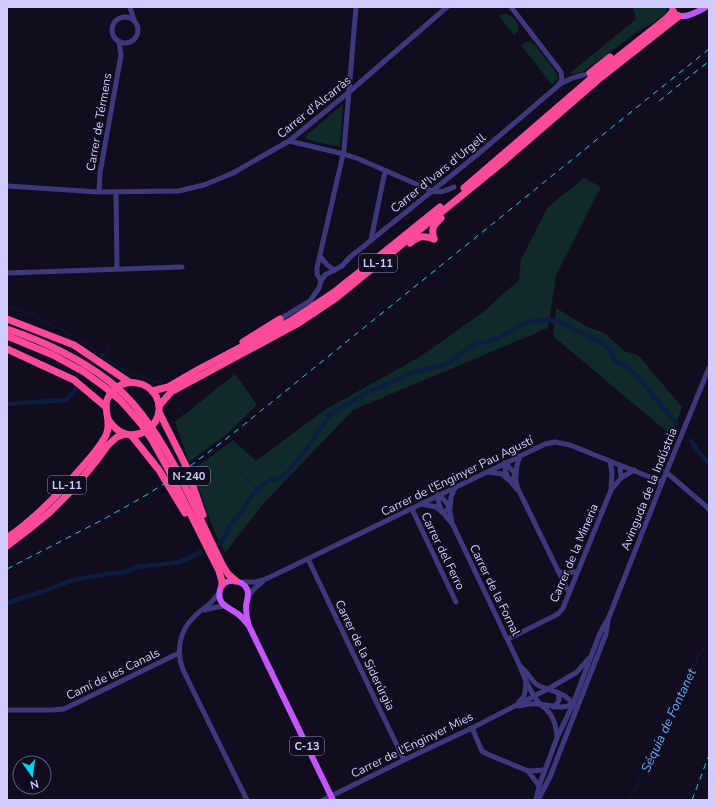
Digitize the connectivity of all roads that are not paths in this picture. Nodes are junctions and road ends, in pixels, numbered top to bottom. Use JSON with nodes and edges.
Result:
{"nodes":[{"id":1,"x":129,"y":7,"type":"edge"},
{"id":2,"x":356,"y":7,"type":"edge"},
{"id":3,"x":447,"y":7,"type":"edge"},
{"id":4,"x":510,"y":7,"type":"edge"},
{"id":5,"x":706,"y":7,"type":"edge"},
{"id":6,"x":672,"y":9,"type":"edge"},
{"id":7,"x":680,"y":16,"type":"junction"},
{"id":8,"x":122,"y":17,"type":"junction"},
{"id":9,"x":134,"y":20,"type":"junction"},
{"id":10,"x":659,"y":24,"type":"junction"},
{"id":11,"x":119,"y":41,"type":"junction"},
{"id":12,"x":128,"y":42,"type":"junction"},
{"id":13,"x":120,"y":55,"type":"junction"},
{"id":14,"x":561,"y":72,"type":"junction"},
{"id":15,"x":590,"y":73,"type":"joint"},
{"id":16,"x":575,"y":77,"type":"junction"},
{"id":17,"x":559,"y":84,"type":"junction"},
{"id":18,"x":349,"y":92,"type":"junction"},
{"id":19,"x":289,"y":141,"type":"junction"},
{"id":20,"x":344,"y":154,"type":"junction"},
{"id":21,"x":386,"y":171,"type":"junction"},
{"id":22,"x":7,"y":186,"type":"edge"},
{"id":23,"x":454,"y":187,"type":"dead end"},
{"id":24,"x":432,"y":191,"type":"junction"},
{"id":25,"x":99,"y":192,"type":"junction"},
{"id":26,"x":116,"y":192,"type":"junction"},
{"id":27,"x":455,"y":201,"type":"junction"},
{"id":28,"x":370,"y":240,"type":"junction"},
{"id":29,"x":389,"y":255,"type":"junction"},
{"id":30,"x":320,"y":256,"type":"junction"},
{"id":31,"x":182,"y":267,"type":"dead end"},
{"id":32,"x":117,"y":269,"type":"junction"},
{"id":33,"x":335,"y":270,"type":"junction"},
{"id":34,"x":7,"y":272,"type":"edge"},
{"id":35,"x":321,"y":281,"type":"junction"},
{"id":36,"x":7,"y":319,"type":"edge"},
{"id":37,"x":280,"y":319,"type":"joint"},
{"id":38,"x":7,"y":329,"type":"edge"},
{"id":39,"x":7,"y":336,"type":"edge"},
{"id":40,"x":7,"y":349,"type":"edge"},
{"id":41,"x":709,"y":368,"type":"edge"},
{"id":42,"x":199,"y":370,"type":"junction"},
{"id":43,"x":129,"y":382,"type":"junction"},
{"id":44,"x":108,"y":385,"type":"junction"},
{"id":45,"x":152,"y":391,"type":"junction"},
{"id":46,"x":106,"y":407,"type":"junction"},
{"id":47,"x":159,"y":409,"type":"junction"},
{"id":48,"x":108,"y":420,"type":"junction"},
{"id":49,"x":128,"y":435,"type":"junction"},
{"id":50,"x":154,"y":437,"type":"junction"},
{"id":51,"x":520,"y":456,"type":"junction"},
{"id":52,"x":610,"y":461,"type":"junction"},
{"id":53,"x":505,"y":463,"type":"junction"},
{"id":54,"x":620,"y":465,"type":"junction"},
{"id":55,"x":634,"y":470,"type":"junction"},
{"id":56,"x":487,"y":472,"type":"junction"},
{"id":57,"x":666,"y":472,"type":"junction"},
{"id":58,"x":612,"y":473,"type":"junction"},
{"id":59,"x":516,"y":477,"type":"junction"},
{"id":60,"x":621,"y":478,"type":"junction"},
{"id":61,"x":509,"y":480,"type":"junction"},
{"id":62,"x":662,"y":482,"type":"junction"},
{"id":63,"x":454,"y":488,"type":"junction"},
{"id":64,"x":611,"y":490,"type":"junction"},
{"id":65,"x":518,"y":491,"type":"junction"},
{"id":66,"x":438,"y":495,"type":"junction"},
{"id":67,"x":422,"y":504,"type":"junction"},
{"id":68,"x":709,"y":508,"type":"edge"},
{"id":69,"x":412,"y":509,"type":"junction"},
{"id":70,"x":450,"y":509,"type":"junction"},
{"id":71,"x":442,"y":512,"type":"junction"},
{"id":72,"x":452,"y":523,"type":"junction"},
{"id":73,"x":7,"y":538,"type":"edge"},
{"id":74,"x":209,"y":545,"type":"junction"},
{"id":75,"x":7,"y":546,"type":"edge"},
{"id":76,"x":308,"y":559,"type":"junction"},
{"id":77,"x":557,"y":571,"type":"junction"},
{"id":78,"x":578,"y":571,"type":"junction"},
{"id":79,"x":266,"y":579,"type":"junction"},
{"id":80,"x":238,"y":581,"type":"junction"},
{"id":81,"x":222,"y":585,"type":"junction"},
{"id":82,"x":219,"y":593,"type":"junction"},
{"id":83,"x":569,"y":593,"type":"junction"},
{"id":84,"x":247,"y":598,"type":"junction"},
{"id":85,"x":456,"y":602,"type":"dead end"},
{"id":86,"x":228,"y":608,"type":"junction"},
{"id":87,"x":198,"y":613,"type":"junction"},
{"id":88,"x":609,"y":617,"type":"junction"},
{"id":89,"x":249,"y":626,"type":"junction"},
{"id":90,"x":508,"y":639,"type":"junction"},
{"id":91,"x":179,"y":653,"type":"junction"},
{"id":92,"x":590,"y":656,"type":"junction"},
{"id":93,"x":520,"y":666,"type":"junction"},
{"id":94,"x":532,"y":679,"type":"junction"},
{"id":95,"x":526,"y":682,"type":"junction"},
{"id":96,"x":548,"y":689,"type":"junction"},
{"id":97,"x":558,"y":693,"type":"junction"},
{"id":98,"x":534,"y":696,"type":"junction"},
{"id":99,"x":581,"y":699,"type":"junction"},
{"id":100,"x":539,"y":704,"type":"junction"},
{"id":101,"x":573,"y":704,"type":"junction"},
{"id":102,"x":554,"y":707,"type":"junction"},
{"id":103,"x":510,"y":709,"type":"junction"},
{"id":104,"x":7,"y":710,"type":"edge"},
{"id":105,"x":575,"y":713,"type":"junction"},
{"id":106,"x":472,"y":728,"type":"junction"},
{"id":107,"x":557,"y":738,"type":"junction"},
{"id":108,"x":404,"y":760,"type":"junction"},
{"id":109,"x":545,"y":770,"type":"junction"},
{"id":110,"x":528,"y":771,"type":"junction"},
{"id":111,"x":539,"y":786,"type":"junction"},
{"id":112,"x":247,"y":800,"type":"edge"},
{"id":113,"x":324,"y":800,"type":"edge"},
{"id":114,"x":334,"y":800,"type":"edge"},
{"id":115,"x":537,"y":800,"type":"edge"}],
"edges":[{"from":1,"to":8,"type":"street"},
{"from":1,"to":9,"type":"street"},
{"from":2,"to":18,"type":"street"},
{"from":3,"to":18,"type":"street","name":"Carrer d'Alcarràs"},
{"from":4,"to":14,"type":"street"},
{"from":5,"to":7,"type":"main road","number":"LL-11"},
{"from":6,"to":7,"type":"main road","number":"LL-11"},
{"from":6,"to":10,"type":"highway","number":"LL-11"},
{"from":7,"to":27,"type":"highway","number":"LL-11"},
{"from":8,"to":9,"type":"street"},
{"from":8,"to":11,"type":"street"},
{"from":9,"to":12,"type":"street"},
{"from":10,"to":15,"type":"highway"},
{"from":10,"to":42,"type":"highway","number":"LL-11"},
{"from":11,"to":12,"type":"street"},
{"from":11,"to":13,"type":"street","name":"Carrer de Térmens"},
{"from":12,"to":13,"type":"street","name":"Carrer de Térmens"},
{"from":13,"to":25,"type":"street","name":"Carrer de Térmens"},
{"from":14,"to":16,"type":"street"},
{"from":14,"to":17,"type":"street"},
{"from":15,"to":16,"type":"street","name":"Carrer d'Ivars d'Urgell"},
{"from":16,"to":17,"type":"street","name":"Carrer d'Ivars d'Urgell"},
{"from":17,"to":24,"type":"street","name":"Carrer d'Ivars d'Urgell"},
{"from":18,"to":19,"type":"street","name":"Carrer d'Alcarràs"},
{"from":18,"to":20,"type":"street"},
{"from":19,"to":20,"type":"street"},
{"from":19,"to":26,"type":"street","name":"Carrer d'Alcarràs"},
{"from":20,"to":21,"type":"street"},
{"from":20,"to":30,"type":"street"},
{"from":21,"to":24,"type":"street"},
{"from":21,"to":28,"type":"street"},
{"from":22,"to":25,"type":"street","name":"Carrer d'Alcarràs"},
{"from":23,"to":24,"type":"street"},
{"from":24,"to":28,"type":"street","name":"Carrer d'Ivars d'Urgell"},
{"from":25,"to":26,"type":"street","name":"Carrer d'Alcarràs"},
{"from":26,"to":32,"type":"street"},
{"from":27,"to":29,"type":"highway","number":"LL-11"},
{"from":27,"to":29,"type":"highway"},
{"from":28,"to":33,"type":"street","name":"Carrer d'Ivars d'Urgell"},
{"from":29,"to":47,"type":"highway","number":"LL-11"},
{"from":30,"to":33,"type":"street"},
{"from":30,"to":35,"type":"street"},
{"from":31,"to":32,"type":"street"},
{"from":32,"to":34,"type":"street"},
{"from":33,"to":35,"type":"street","name":"Carrer d'Ivars d'Urgell"},
{"from":35,"to":37,"type":"street","name":"Carrer d'Ivars d'Urgell"},
{"from":36,"to":43,"type":"highway"},
{"from":37,"to":42,"type":"highway"},
{"from":38,"to":44,"type":"highway","number":"N-240"},
{"from":39,"to":44,"type":"highway","number":"N-240"},
{"from":40,"to":46,"type":"highway"},
{"from":41,"to":57,"type":"street","name":"Avinguda de la Indústria"},
{"from":42,"to":45,"type":"highway","number":"LL-11"},
{"from":43,"to":45,"type":"highway"},
{"from":43,"to":46,"type":"highway"},
{"from":44,"to":50,"type":"highway","number":"N-240"},
{"from":45,"to":47,"type":"highway"},
{"from":46,"to":48,"type":"highway","number":"LL-11"},
{"from":47,"to":49,"type":"highway","number":"LL-11"},
{"from":47,"to":74,"type":"highway","number":"N-240"},
{"from":48,"to":49,"type":"highway"},
{"from":48,"to":73,"type":"highway","number":"LL-11"},
{"from":49,"to":74,"type":"highway","number":"N-240"},
{"from":49,"to":75,"type":"highway","number":"LL-11"},
{"from":50,"to":74,"type":"highway","number":"N-240"},
{"from":50,"to":74,"type":"highway","number":"N-240"},
{"from":51,"to":52,"type":"street","name":"Carrer de l'Enginyer Pau Agustí"},
{"from":51,"to":53,"type":"street","name":"Carrer de l'Enginyer Pau Agustí"},
{"from":51,"to":59,"type":"street"},
{"from":52,"to":54,"type":"street","name":"Carrer de l'Enginyer Pau Agustí"},
{"from":52,"to":58,"type":"street","name":"Carrer de la Mineria"},
{"from":53,"to":56,"type":"street","name":"Carrer de l'Enginyer Pau Agustí"},
{"from":53,"to":59,"type":"street"},
{"from":53,"to":61,"type":"street"},
{"from":54,"to":55,"type":"street","name":"Carrer de l'Enginyer Pau Agustí"},
{"from":54,"to":58,"type":"street"},
{"from":54,"to":60,"type":"street"},
{"from":55,"to":60,"type":"street","name":"Carrer de la Mineria"},
{"from":55,"to":62,"type":"street","name":"Carrer de l'Enginyer Pau Agustí"},
{"from":56,"to":61,"type":"street"},
{"from":56,"to":63,"type":"street","name":"Carrer de l'Enginyer Pau Agustí"},
{"from":57,"to":62,"type":"street","name":"Avinguda de la Indústria"},
{"from":57,"to":68,"type":"street"},
{"from":58,"to":64,"type":"street","name":"Carrer de la Mineria"},
{"from":59,"to":61,"type":"street"},
{"from":59,"to":65,"type":"street"},
{"from":60,"to":64,"type":"street","name":"Carrer de la Mineria"},
{"from":61,"to":65,"type":"street"},
{"from":62,"to":88,"type":"street","name":"Avinguda de la Indústria"},
{"from":63,"to":66,"type":"street","name":"Carrer de l'Enginyer Pau Agustí"},
{"from":63,"to":70,"type":"street","name":"Carrer de la Fornal"},
{"from":64,"to":78,"type":"street","name":"Carrer de la Mineria"},
{"from":65,"to":77,"type":"street"},
{"from":66,"to":67,"type":"street","name":"Carrer de l'Enginyer Pau Agustí"},
{"from":66,"to":70,"type":"street"},
{"from":66,"to":71,"type":"street","name":"Carrer de la Fornal"},
{"from":67,"to":69,"type":"street","name":"Carrer de l'Enginyer Pau Agustí"},
{"from":67,"to":71,"type":"street","name":"Carrer de la Fornal"},
{"from":69,"to":76,"type":"street","name":"Carrer de l'Enginyer Pau Agustí"},
{"from":69,"to":85,"type":"street","name":"Carrer del Ferro"},
{"from":70,"to":71,"type":"street"},
{"from":70,"to":72,"type":"street","name":"Carrer de la Fornal"},
{"from":71,"to":72,"type":"street","name":"Carrer de la Fornal"},
{"from":72,"to":90,"type":"street","name":"Carrer de la Fornal"},
{"from":74,"to":80,"type":"highway","number":"N-240"},
{"from":74,"to":81,"type":"highway","number":"N-240"},
{"from":76,"to":79,"type":"street","name":"Carrer de l'Enginyer Pau Agustí"},
{"from":76,"to":108,"type":"street","name":"Carrer de la Siderúrgia"},
{"from":77,"to":78,"type":"street"},
{"from":77,"to":83,"type":"street"},
{"from":78,"to":83,"type":"street","name":"Carrer de la Mineria"},
{"from":79,"to":80,"type":"street","name":"Carrer de l'Enginyer Pau Agustí"},
{"from":79,"to":84,"type":"street","name":"Carrer de l'Enginyer Pau Agustí"},
{"from":80,"to":81,"type":"main road"},
{"from":80,"to":84,"type":"main road","number":"C-13"},
{"from":81,"to":82,"type":"main road"},
{"from":82,"to":86,"type":"main road","number":"C-13"},
{"from":82,"to":87,"type":"street"},
{"from":83,"to":90,"type":"street","name":"Carrer de la Mineria"},
{"from":84,"to":86,"type":"main road"},
{"from":84,"to":89,"type":"main road","number":"C-13"},
{"from":86,"to":87,"type":"street"},
{"from":86,"to":89,"type":"main road","number":"C-13"},
{"from":87,"to":91,"type":"street"},
{"from":88,"to":92,"type":"street","name":"Avinguda de la Indústria"},
{"from":88,"to":99,"type":"street","name":"Avinguda de la Indústria"},
{"from":89,"to":114,"type":"main road","number":"C-13"},
{"from":90,"to":93,"type":"street","name":"Carrer de la Fornal"},
{"from":91,"to":104,"type":"street","name":"Camí de les Canals"},
{"from":91,"to":112,"type":"street"},
{"from":92,"to":96,"type":"street","name":"Carrer de l'Enginyer Mies"},
{"from":92,"to":101,"type":"street","name":"Avinguda de la Indústria"},
{"from":93,"to":94,"type":"street","name":"Carrer de la Fornal"},
{"from":93,"to":95,"type":"street","name":"Carrer de la Fornal"},
{"from":94,"to":95,"type":"street"},
{"from":94,"to":96,"type":"street","name":"Carrer de la Fornal"},
{"from":95,"to":98,"type":"street","name":"Carrer de la Fornal"},
{"from":95,"to":103,"type":"street"},
{"from":96,"to":97,"type":"street","name":"Carrer de la Fornal"},
{"from":96,"to":98,"type":"street","name":"Carrer de l'Enginyer Mies"},
{"from":97,"to":101,"type":"street","name":"Carrer de la Fornal"},
{"from":97,"to":102,"type":"street"},
{"from":98,"to":100,"type":"street","name":"Carrer de la Fornal"},
{"from":98,"to":103,"type":"street","name":"Carrer de l'Enginyer Mies"},
{"from":99,"to":101,"type":"street","name":"Carrer de l'Enginyer Mies"},
{"from":99,"to":105,"type":"street","name":"Avinguda de la Indústria"},
{"from":100,"to":102,"type":"street","name":"Carrer de l'Enginyer Mies"},
{"from":100,"to":103,"type":"street","name":"Carrer de l'Enginyer Mies"},
{"from":100,"to":107,"type":"street","name":"Carrer de la Fornal"},
{"from":101,"to":102,"type":"street","name":"Carrer de l'Enginyer Mies"},
{"from":101,"to":105,"type":"street"},
{"from":101,"to":107,"type":"street","name":"Avinguda de la Indústria"},
{"from":103,"to":106,"type":"street","name":"Carrer de l'Enginyer Mies"},
{"from":105,"to":115,"type":"street","name":"Avinguda de la Indústria"},
{"from":106,"to":108,"type":"street","name":"Carrer de l'Enginyer Mies"},
{"from":106,"to":110,"type":"street"},
{"from":107,"to":109,"type":"street","name":"Avinguda de la Indústria"},
{"from":108,"to":113,"type":"street","name":"Carrer de l'Enginyer Mies"},
{"from":109,"to":110,"type":"street"},
{"from":109,"to":111,"type":"street","name":"Avinguda de la Indústria"},
{"from":110,"to":111,"type":"street"},
{"from":111,"to":115,"type":"street","name":"Avinguda de la Indústria"}]}
